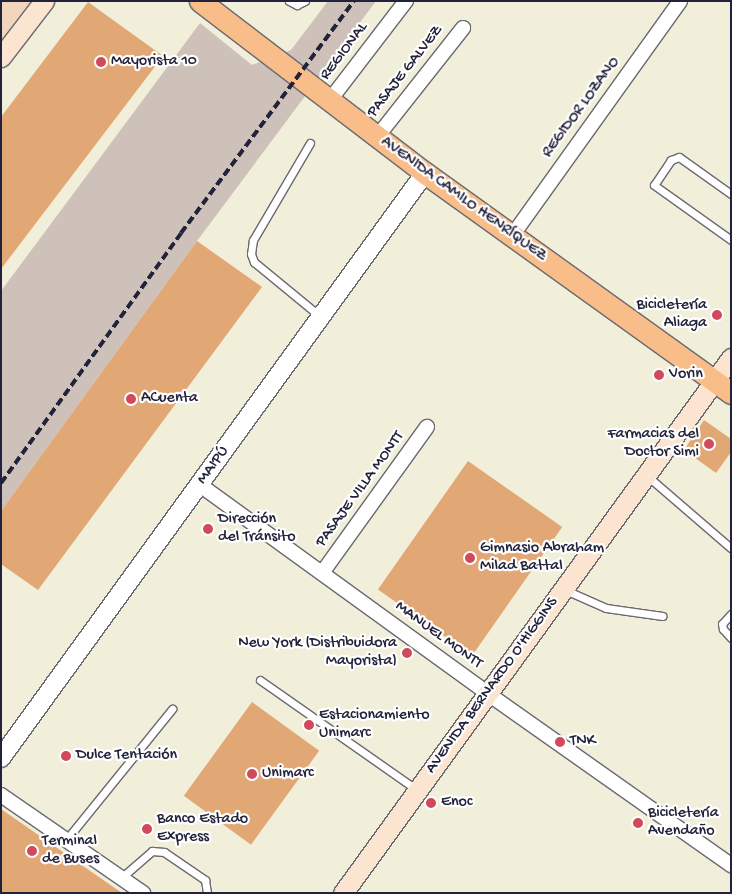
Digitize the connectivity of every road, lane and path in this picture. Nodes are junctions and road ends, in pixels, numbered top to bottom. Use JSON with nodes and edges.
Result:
{"nodes":[{"id":1,"x":44,"y":1,"type":"edge"},
{"id":2,"x":200,"y":1,"type":"edge"},
{"id":3,"x":289,"y":1,"type":"edge"},
{"id":4,"x":305,"y":1,"type":"edge"},
{"id":5,"x":406,"y":1,"type":"edge"},
{"id":6,"x":680,"y":1,"type":"edge"},
{"id":7,"x":463,"y":28,"type":"dead end"},
{"id":8,"x":1,"y":57,"type":"edge"},
{"id":9,"x":330,"y":100,"type":"junction"},
{"id":10,"x":377,"y":137,"type":"junction"},
{"id":11,"x":310,"y":143,"type":"dead end"},
{"id":12,"x":425,"y":173,"type":"junction"},
{"id":13,"x":731,"y":194,"type":"edge"},
{"id":14,"x":512,"y":236,"type":"junction"},
{"id":15,"x":731,"y":240,"type":"edge"},
{"id":16,"x":321,"y":317,"type":"junction"},
{"id":17,"x":731,"y":358,"type":"edge"},
{"id":18,"x":722,"y":387,"type":"edge"},
{"id":19,"x":427,"y":427,"type":"dead end"},
{"id":20,"x":646,"y":475,"type":"junction"},
{"id":21,"x":200,"y":485,"type":"junction"},
{"id":22,"x":731,"y":548,"type":"edge"},
{"id":23,"x":322,"y":573,"type":"junction"},
{"id":24,"x":563,"y":589,"type":"junction"},
{"id":25,"x":731,"y":614,"type":"edge"},
{"id":26,"x":662,"y":616,"type":"dead end"},
{"id":27,"x":731,"y":638,"type":"edge"},
{"id":28,"x":260,"y":680,"type":"dead end"},
{"id":29,"x":487,"y":693,"type":"junction"},
{"id":30,"x":172,"y":709,"type":"dead end"},
{"id":31,"x":3,"y":751,"type":"edge"},
{"id":32,"x":417,"y":790,"type":"junction"},
{"id":33,"x":1,"y":795,"type":"edge"},
{"id":34,"x":66,"y":840,"type":"junction"},
{"id":35,"x":731,"y":865,"type":"edge"},
{"id":36,"x":121,"y":878,"type":"junction"},
{"id":37,"x":143,"y":893,"type":"edge"},
{"id":38,"x":207,"y":893,"type":"edge"},
{"id":39,"x":343,"y":893,"type":"edge"}],
"edges":[{"from":1,"to":8,"type":"main road"},
{"from":2,"to":9,"type":"main road","name":"AVENIDA CAMILO HENRÍQUEZ"},
{"from":3,"to":4,"type":"lane"},
{"from":5,"to":9,"type":"street","name":"REGIONAL"},
{"from":6,"to":14,"type":"street","name":"REGIDOR LOZANO"},
{"from":7,"to":10,"type":"street","name":"PASAJE GALVEZ"},
{"from":9,"to":10,"type":"main road","name":"AVENIDA CAMILO HENRÍQUEZ"},
{"from":10,"to":12,"type":"main road","name":"AVENIDA CAMILO HENRÍQUEZ"},
{"from":11,"to":16,"type":"lane"},
{"from":12,"to":14,"type":"main road","name":"AVENIDA CAMILO HENRÍQUEZ"},
{"from":12,"to":16,"type":"street","name":"MAIPÚ"},
{"from":13,"to":15,"type":"lane"},
{"from":14,"to":18,"type":"main road","name":"AVENIDA CAMILO HENRÍQUEZ"},
{"from":16,"to":21,"type":"street","name":"MAIPÚ"},
{"from":17,"to":18,"type":"main road","name":"AVENIDA BERNARDO O'HIGGINS"},
{"from":18,"to":20,"type":"main road","name":"AVENIDA BERNARDO O'HIGGINS"},
{"from":19,"to":23,"type":"street","name":"PASAJE VILLA MONTT"},
{"from":20,"to":22,"type":"lane"},
{"from":20,"to":24,"type":"main road","name":"AVENIDA BERNARDO O'HIGGINS"},
{"from":21,"to":23,"type":"street","name":"MANUEL MONTT"},
{"from":21,"to":31,"type":"street","name":"MAIPÚ"},
{"from":23,"to":29,"type":"street","name":"MANUEL MONTT"},
{"from":24,"to":26,"type":"lane"},
{"from":24,"to":29,"type":"main road","name":"AVENIDA BERNARDO O'HIGGINS"},
{"from":25,"to":27,"type":"lane"},
{"from":28,"to":32,"type":"lane"},
{"from":29,"to":32,"type":"main road","name":"AVENIDA BERNARDO O'HIGGINS"},
{"from":29,"to":35,"type":"street","name":"MANUEL MONTT"},
{"from":30,"to":34,"type":"lane"},
{"from":32,"to":39,"type":"main road","name":"AVENIDA BERNARDO O'HIGGINS"},
{"from":33,"to":34,"type":"street"},
{"from":34,"to":36,"type":"street"},
{"from":36,"to":37,"type":"street"},
{"from":36,"to":38,"type":"lane"}]}
